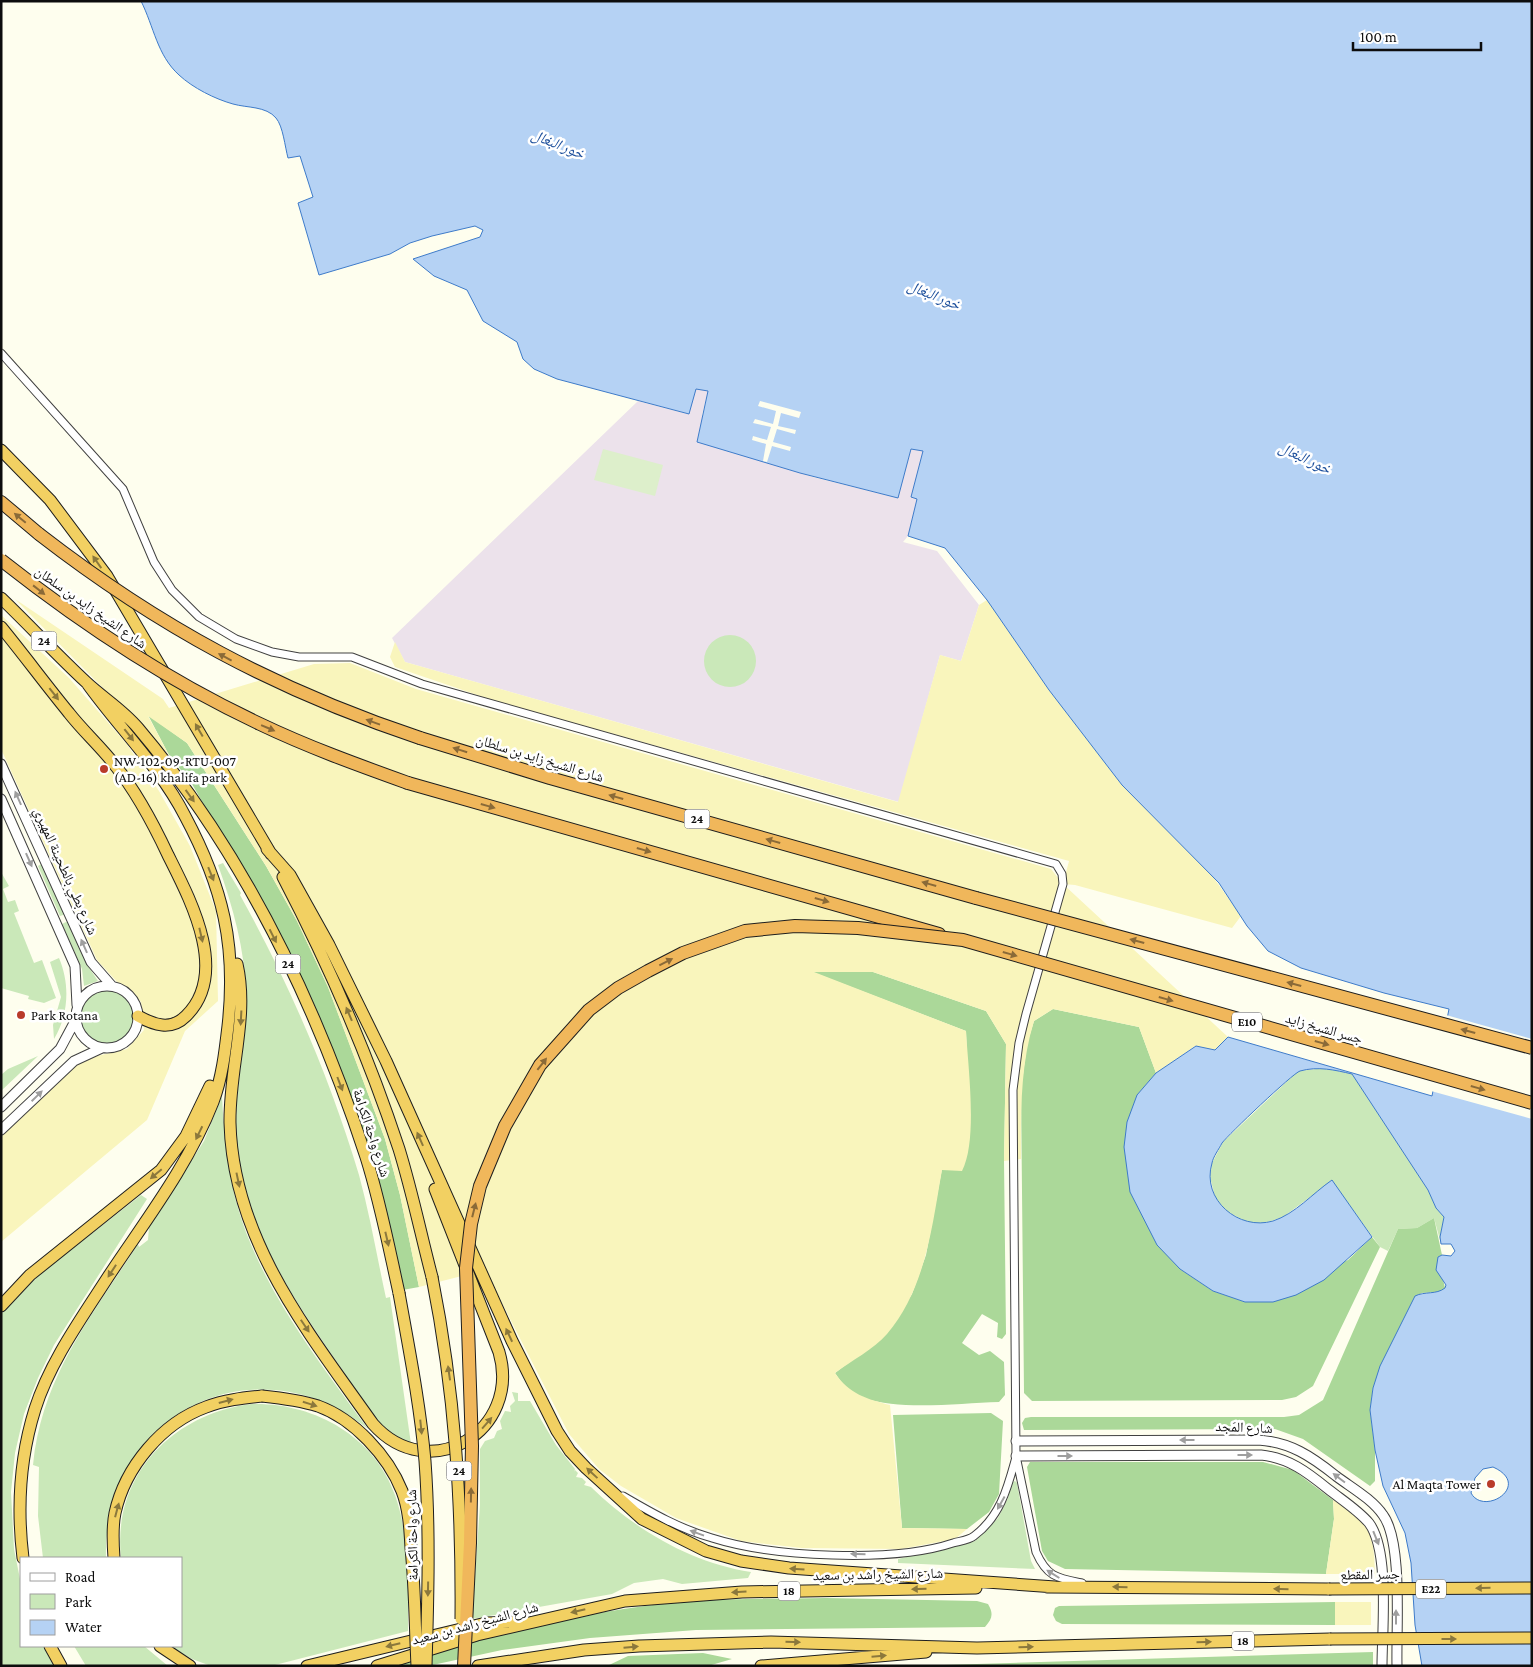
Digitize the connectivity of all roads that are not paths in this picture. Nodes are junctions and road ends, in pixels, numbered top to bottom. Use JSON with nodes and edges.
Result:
{"nodes":[{"id":1,"x":1,"y":353,"type":"edge"},
{"id":2,"x":1,"y":450,"type":"edge"},
{"id":3,"x":1,"y":502,"type":"edge"},
{"id":4,"x":1,"y":560,"type":"edge"},
{"id":5,"x":1,"y":598,"type":"edge"},
{"id":6,"x":1,"y":627,"type":"edge"},
{"id":7,"x":87,"y":683,"type":"junction"},
{"id":8,"x":1,"y":764,"type":"edge"},
{"id":9,"x":1,"y":799,"type":"edge"},
{"id":10,"x":268,"y":848,"type":"junction"},
{"id":11,"x":229,"y":936,"type":"junction"},
{"id":12,"x":963,"y":940,"type":"junction"},
{"id":13,"x":112,"y":986,"type":"junction"},
{"id":14,"x":78,"y":1005,"type":"junction"},
{"id":15,"x":138,"y":1016,"type":"junction"},
{"id":16,"x":75,"y":1021,"type":"junction"},
{"id":17,"x":227,"y":1039,"type":"junction"},
{"id":18,"x":102,"y":1048,"type":"junction"},
{"id":19,"x":1532,"y":1048,"type":"edge"},
{"id":20,"x":1532,"y":1103,"type":"edge"},
{"id":21,"x":1,"y":1107,"type":"edge"},
{"id":22,"x":1,"y":1130,"type":"edge"},
{"id":23,"x":431,"y":1163,"type":"junction"},
{"id":24,"x":67,"y":1245,"type":"junction"},
{"id":25,"x":1,"y":1294,"type":"edge"},
{"id":26,"x":1,"y":1306,"type":"edge"},
{"id":27,"x":1016,"y":1441,"type":"junction"},
{"id":28,"x":1016,"y":1456,"type":"junction"},
{"id":29,"x":606,"y":1487,"type":"junction"},
{"id":30,"x":23,"y":1557,"type":"edge"},
{"id":31,"x":114,"y":1557,"type":"edge"},
{"id":32,"x":1055,"y":1587,"type":"junction"},
{"id":33,"x":1099,"y":1587,"type":"junction"},
{"id":34,"x":1532,"y":1588,"type":"edge"},
{"id":35,"x":1329,"y":1590,"type":"joint"},
{"id":36,"x":526,"y":1623,"type":"junction"},
{"id":37,"x":1532,"y":1638,"type":"edge"},
{"id":38,"x":51,"y":1647,"type":"edge"},
{"id":39,"x":162,"y":1647,"type":"edge"},
{"id":40,"x":978,"y":1648,"type":"junction"},
{"id":41,"x":61,"y":1666,"type":"edge"},
{"id":42,"x":190,"y":1666,"type":"edge"},
{"id":43,"x":307,"y":1666,"type":"edge"},
{"id":44,"x":377,"y":1666,"type":"edge"},
{"id":45,"x":417,"y":1666,"type":"edge"},
{"id":46,"x":426,"y":1666,"type":"edge"},
{"id":47,"x":460,"y":1666,"type":"edge"},
{"id":48,"x":464,"y":1666,"type":"edge"},
{"id":49,"x":478,"y":1666,"type":"edge"},
{"id":50,"x":761,"y":1666,"type":"edge"},
{"id":51,"x":1382,"y":1666,"type":"edge"},
{"id":52,"x":1396,"y":1666,"type":"edge"}],
"edges":[{"from":1,"to":27,"type":"street"},
{"from":10,"to":2,"type":"highway","name":"شارع الشيخ زايد بن سلطان","number":"24","one_way":true},
{"from":19,"to":3,"type":"highway","name":"شارع الشيخ زايد بن سلطان","number":"24","one_way":true,"bridge":true},
{"from":4,"to":12,"type":"highway","name":"شارع الشيخ زايد بن سلطان","one_way":true,"bridge":true},
{"from":5,"to":7,"type":"highway","number":"24"},
{"from":6,"to":15,"type":"highway","one_way":true},
{"from":7,"to":11,"type":"highway","one_way":true},
{"from":7,"to":46,"type":"highway","name":"شارع واحة الكرامة","number":"24","one_way":true,"bridge":true},
{"from":13,"to":8,"type":"street","name":"شارع بطي بالطحينة المهيري","one_way":true},
{"from":9,"to":14,"type":"street","one_way":true},
{"from":23,"to":10,"type":"highway","one_way":true},
{"from":47,"to":10,"type":"highway","name":"شارع واحة الكرامة","number":"24","one_way":true,"bridge":true},
{"from":11,"to":17,"type":"highway"},
{"from":11,"to":23,"type":"highway","one_way":true},
{"from":12,"to":20,"type":"highway","name":"جسر الشيخ زايد","number":"E10","one_way":true,"bridge":true},
{"from":48,"to":12,"type":"highway","one_way":true,"bridge":true},
{"from":13,"to":14,"type":"street"},
{"from":13,"to":15,"type":"street"},
{"from":14,"to":16,"type":"street"},
{"from":15,"to":18,"type":"street"},
{"from":16,"to":18,"type":"street"},
{"from":16,"to":21,"type":"street"},
{"from":17,"to":24,"type":"highway","one_way":true},
{"from":17,"to":30,"type":"highway","one_way":true},
{"from":22,"to":18,"type":"street","one_way":true},
{"from":29,"to":23,"type":"highway","one_way":true},
{"from":24,"to":25,"type":"highway"},
{"from":24,"to":26,"type":"highway"},
{"from":27,"to":28,"type":"street"},
{"from":52,"to":27,"type":"street","name":"شارع المَجد","one_way":true},
{"from":28,"to":29,"type":"street","one_way":true},
{"from":33,"to":28,"type":"street","one_way":true},
{"from":28,"to":51,"type":"street","name":"شارع المَجد","one_way":true},
{"from":32,"to":29,"type":"highway","one_way":true},
{"from":31,"to":45,"type":"highway","one_way":true,"bridge":true},
{"from":32,"to":33,"type":"highway","name":"شارع الشيخ راشد بن سعيد","number":"18"},
{"from":32,"to":36,"type":"highway","name":"شارع الشيخ راشد بن سعيد","number":"18","one_way":true},
{"from":35,"to":33,"type":"highway","name":"شارع الشيخ راشد بن سعيد","number":"18","one_way":true},
{"from":34,"to":35,"type":"highway","name":"جسر المقطع","number":"E22","one_way":true,"bridge":true},
{"from":36,"to":43,"type":"highway","one_way":true},
{"from":36,"to":44,"type":"highway","name":"شارع الشيخ راشد بن سعيد","number":"18"},
{"from":40,"to":37,"type":"highway","number":"18","one_way":true,"bridge":true},
{"from":38,"to":41,"type":"highway"},
{"from":39,"to":42,"type":"highway"},
{"from":49,"to":40,"type":"highway","number":"18","one_way":true},
{"from":50,"to":40,"type":"highway","one_way":true}]}
